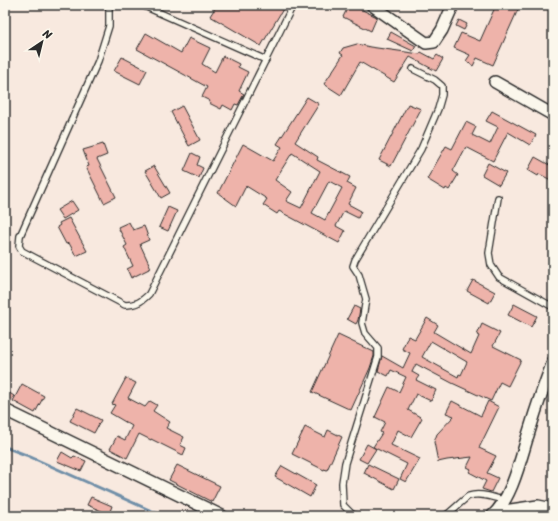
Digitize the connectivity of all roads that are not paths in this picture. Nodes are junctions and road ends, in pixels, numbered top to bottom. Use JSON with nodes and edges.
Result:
{"nodes":[{"id":1,"x":109,"y":5,"type":"edge"},
{"id":2,"x":142,"y":5,"type":"edge"},
{"id":3,"x":293,"y":5,"type":"edge"},
{"id":4,"x":372,"y":5,"type":"edge"},
{"id":5,"x":453,"y":5,"type":"edge"},
{"id":6,"x":266,"y":60,"type":"junction"},
{"id":7,"x":412,"y":69,"type":"dead end"},
{"id":8,"x":495,"y":82,"type":"dead end"},
{"id":9,"x":553,"y":116,"type":"edge"},
{"id":10,"x":498,"y":198,"type":"dead end"},
{"id":11,"x":553,"y":307,"type":"edge"},
{"id":12,"x":553,"y":362,"type":"edge"},
{"id":13,"x":5,"y":410,"type":"edge"},
{"id":14,"x":504,"y":500,"type":"junction"},
{"id":15,"x":553,"y":508,"type":"edge"},
{"id":16,"x":495,"y":514,"type":"edge"},
{"id":17,"x":222,"y":516,"type":"edge"},
{"id":18,"x":357,"y":516,"type":"edge"},
{"id":19,"x":445,"y":516,"type":"edge"}],
"edges":[{"from":1,"to":6,"type":"lane"},
{"from":2,"to":6,"type":"lane"},
{"from":3,"to":6,"type":"lane"},
{"from":4,"to":5,"type":"street"},
{"from":7,"to":18,"type":"lane"},
{"from":8,"to":9,"type":"street"},
{"from":10,"to":11,"type":"lane"},
{"from":12,"to":14,"type":"street"},
{"from":13,"to":17,"type":"street"},
{"from":14,"to":16,"type":"street"},
{"from":14,"to":19,"type":"lane"},
{"from":15,"to":16,"type":"street"}]}
